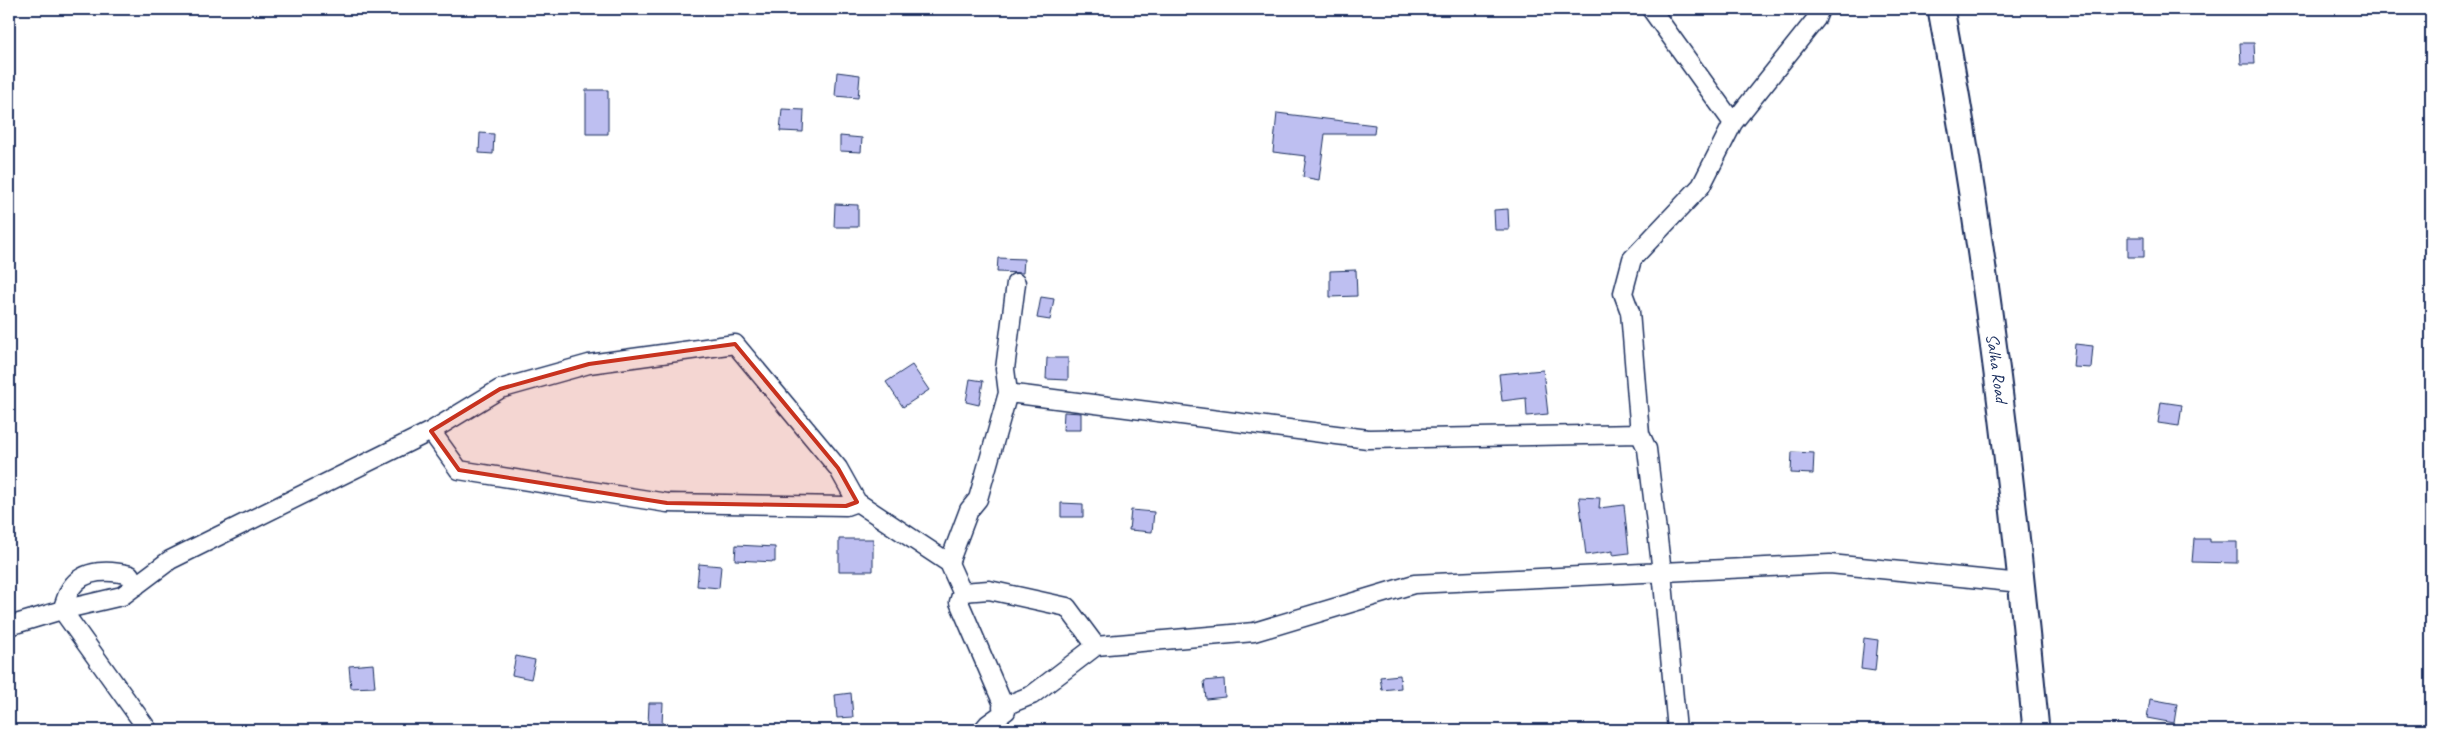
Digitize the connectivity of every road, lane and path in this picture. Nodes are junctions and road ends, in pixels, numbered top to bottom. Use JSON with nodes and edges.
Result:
{"nodes":[{"id":1,"x":1651,"y":9,"type":"edge"},
{"id":2,"x":1820,"y":9,"type":"edge"},
{"id":3,"x":1941,"y":9,"type":"edge"},
{"id":4,"x":1733,"y":123,"type":"junction"},
{"id":5,"x":1016,"y":284,"type":"dead end"},
{"id":6,"x":1008,"y":393,"type":"junction"},
{"id":7,"x":431,"y":431,"type":"junction"},
{"id":8,"x":1640,"y":434,"type":"junction"},
{"id":9,"x":857,"y":502,"type":"junction"},
{"id":10,"x":950,"y":563,"type":"junction"},
{"id":11,"x":1662,"y":572,"type":"junction"},
{"id":12,"x":2021,"y":583,"type":"junction"},
{"id":13,"x":136,"y":586,"type":"junction"},
{"id":14,"x":962,"y":592,"type":"junction"},
{"id":15,"x":62,"y":610,"type":"junction"},
{"id":16,"x":9,"y":626,"type":"edge"},
{"id":17,"x":1096,"y":646,"type":"junction"},
{"id":18,"x":1005,"y":709,"type":"junction"},
{"id":19,"x":148,"y":730,"type":"edge"},
{"id":20,"x":983,"y":730,"type":"edge"},
{"id":21,"x":1678,"y":730,"type":"edge"},
{"id":22,"x":2036,"y":730,"type":"edge"}],
"edges":[{"from":1,"to":4,"type":"street"},
{"from":2,"to":4,"type":"street"},
{"from":3,"to":12,"type":"main road","name":"Salha Road"},
{"from":4,"to":8,"type":"street"},
{"from":5,"to":6,"type":"street"},
{"from":6,"to":8,"type":"street"},
{"from":6,"to":10,"type":"street"},
{"from":7,"to":9,"type":"street"},
{"from":7,"to":9,"type":"street"},
{"from":7,"to":13,"type":"street"},
{"from":8,"to":11,"type":"street"},
{"from":9,"to":10,"type":"street"},
{"from":10,"to":14,"type":"street"},
{"from":11,"to":12,"type":"street"},
{"from":11,"to":17,"type":"street"},
{"from":11,"to":21,"type":"street"},
{"from":12,"to":22,"type":"main road","name":"Salha Road"},
{"from":13,"to":15,"type":"street"},
{"from":13,"to":15,"type":"street"},
{"from":14,"to":17,"type":"street"},
{"from":14,"to":18,"type":"street"},
{"from":15,"to":16,"type":"street"},
{"from":15,"to":19,"type":"street"},
{"from":17,"to":18,"type":"street"},
{"from":18,"to":20,"type":"street"}]}
